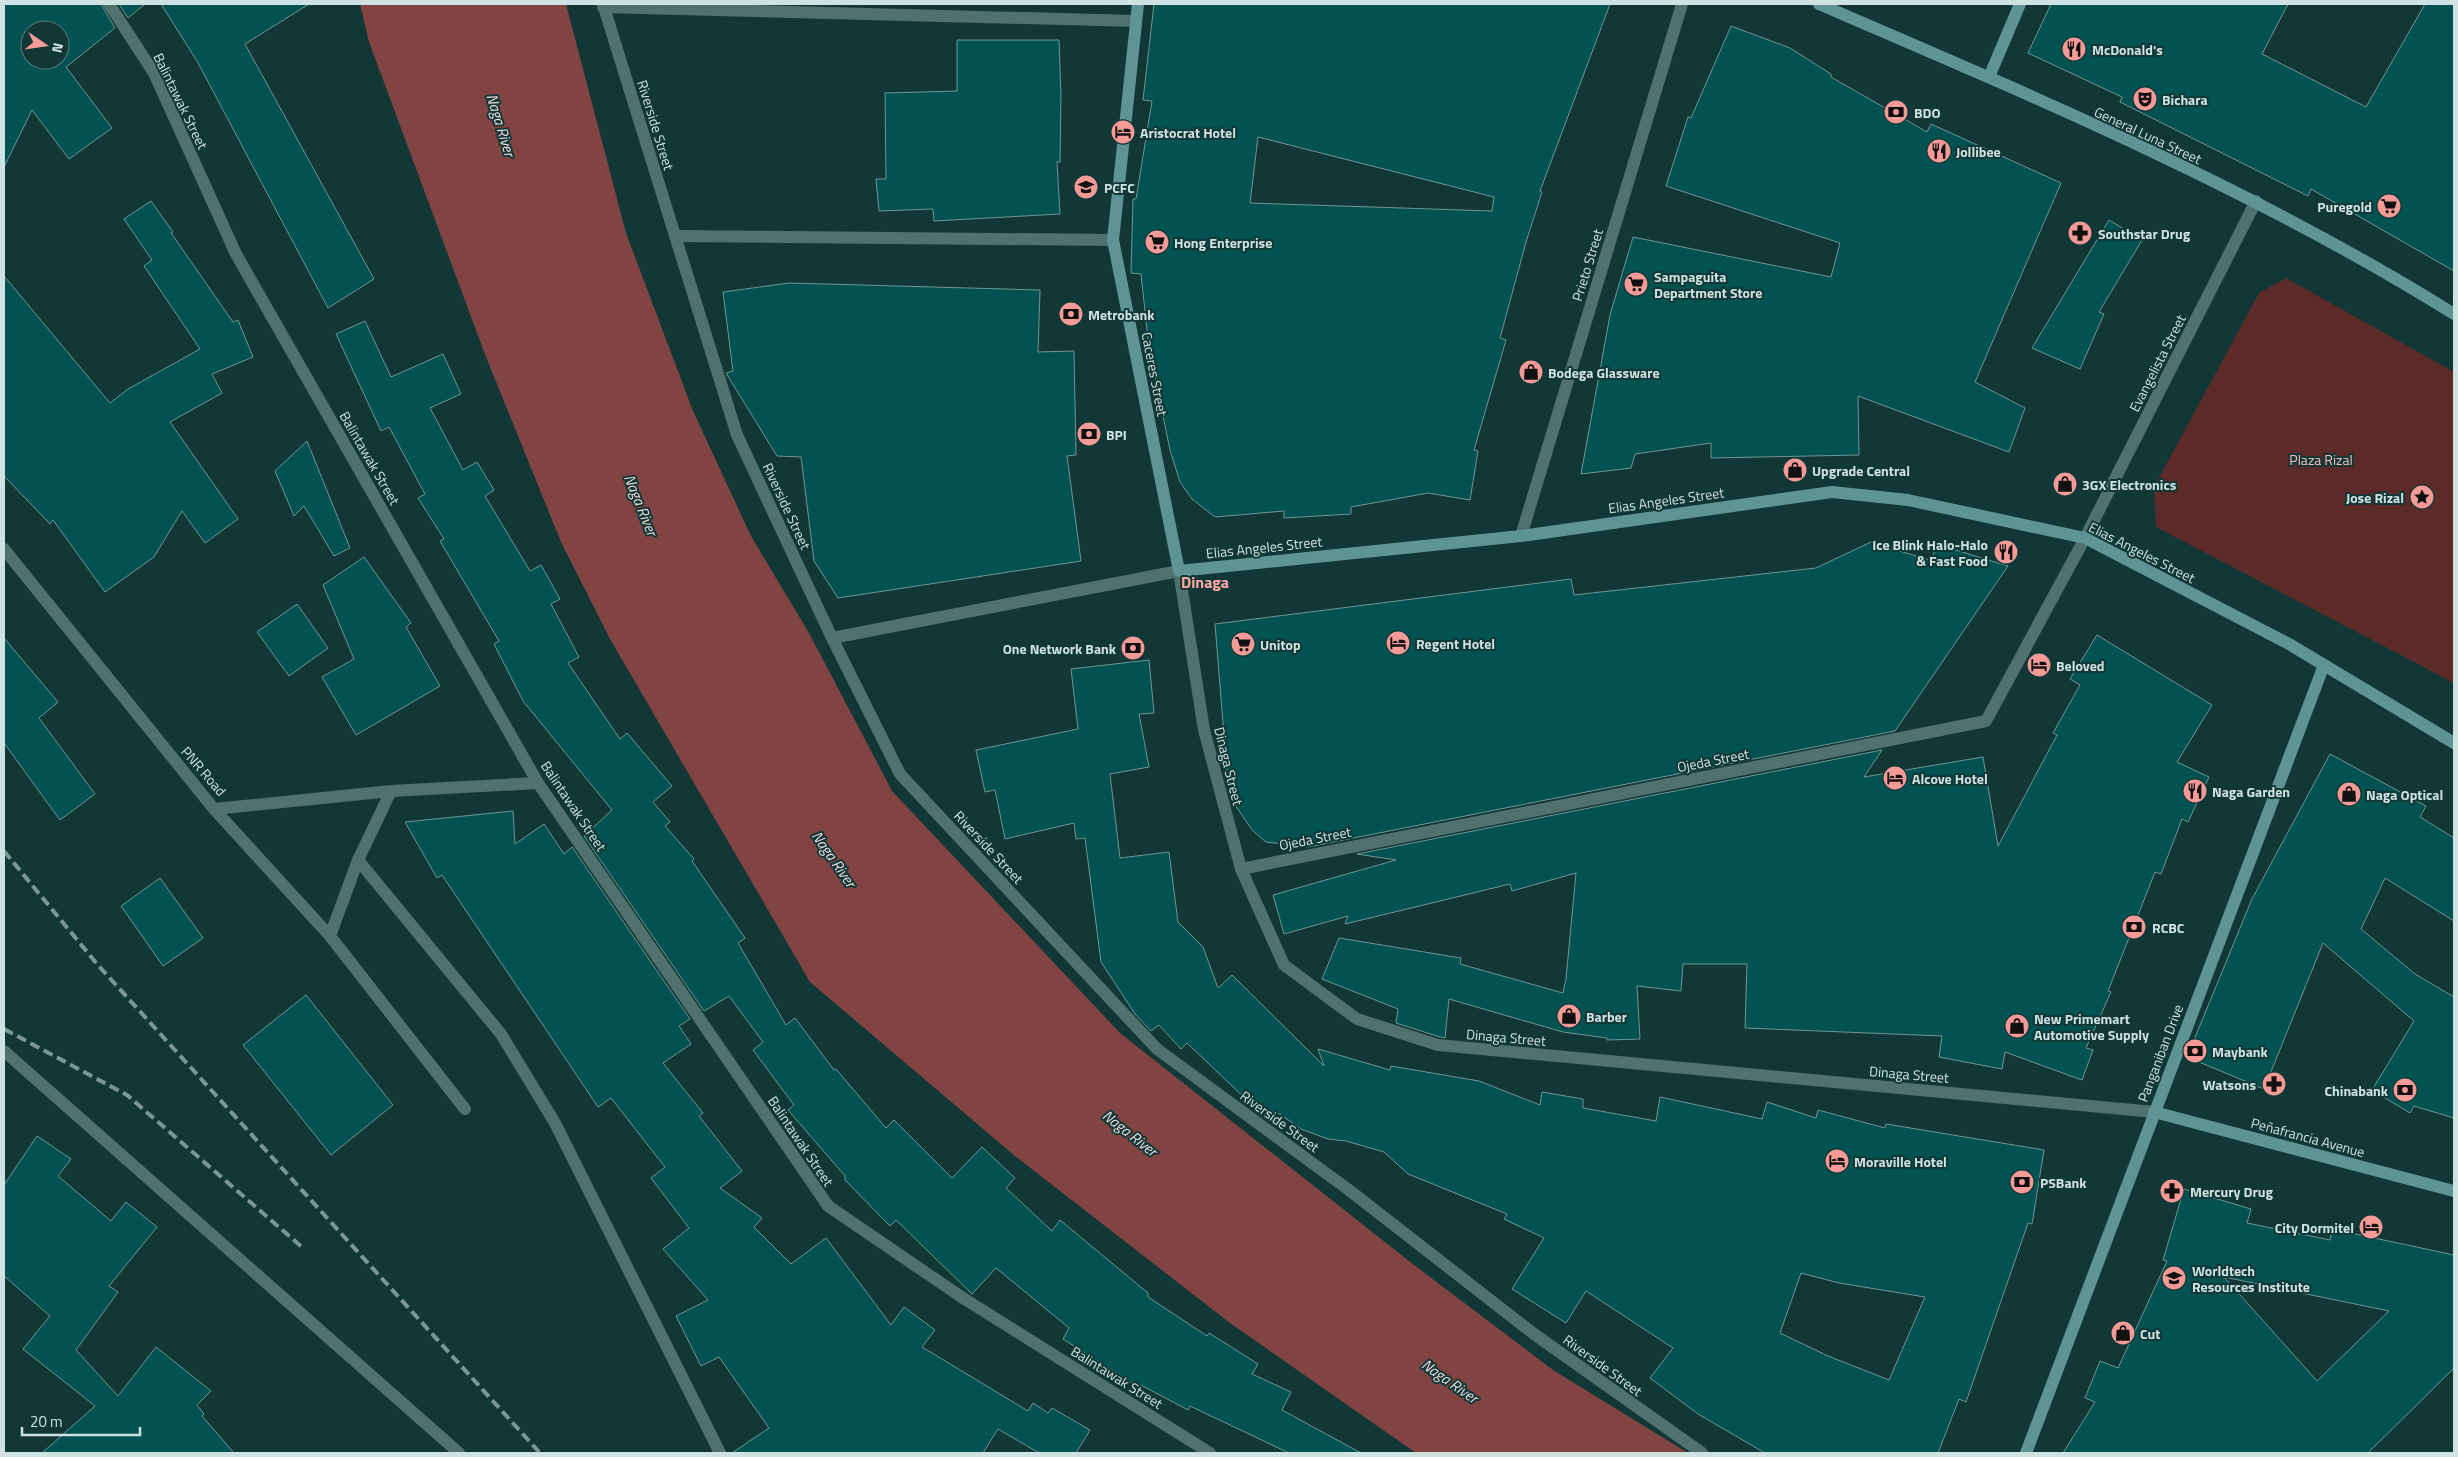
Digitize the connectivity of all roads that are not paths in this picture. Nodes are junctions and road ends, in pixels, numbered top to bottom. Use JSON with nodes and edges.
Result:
{"nodes":[{"id":1,"x":109,"y":4,"type":"edge"},
{"id":2,"x":1138,"y":4,"type":"edge"},
{"id":3,"x":1682,"y":4,"type":"edge"},
{"id":4,"x":1819,"y":4,"type":"edge"},
{"id":5,"x":2020,"y":4,"type":"edge"},
{"id":6,"x":603,"y":5,"type":"edge"},
{"id":7,"x":1136,"y":21,"type":"junction"},
{"id":8,"x":1988,"y":77,"type":"junction"},
{"id":9,"x":2256,"y":201,"type":"junction"},
{"id":10,"x":675,"y":236,"type":"junction"},
{"id":11,"x":1113,"y":240,"type":"junction"},
{"id":12,"x":2454,"y":314,"type":"edge"},
{"id":13,"x":1521,"y":536,"type":"junction"},
{"id":14,"x":2085,"y":538,"type":"junction"},
{"id":15,"x":4,"y":549,"type":"edge"},
{"id":16,"x":1179,"y":571,"type":"junction"},
{"id":17,"x":832,"y":638,"type":"junction"},
{"id":18,"x":2324,"y":665,"type":"junction"},
{"id":19,"x":2454,"y":743,"type":"edge"},
{"id":20,"x":538,"y":782,"type":"junction"},
{"id":21,"x":392,"y":791,"type":"junction"},
{"id":22,"x":214,"y":809,"type":"junction"},
{"id":23,"x":358,"y":860,"type":"junction"},
{"id":24,"x":1241,"y":869,"type":"junction"},
{"id":25,"x":330,"y":936,"type":"junction"},
{"id":26,"x":4,"y":1051,"type":"edge"},
{"id":27,"x":465,"y":1109,"type":"dead end"},
{"id":28,"x":2154,"y":1112,"type":"junction"},
{"id":29,"x":2454,"y":1191,"type":"edge"},
{"id":30,"x":459,"y":1453,"type":"edge"},
{"id":31,"x":720,"y":1453,"type":"edge"},
{"id":32,"x":1210,"y":1453,"type":"edge"},
{"id":33,"x":1702,"y":1453,"type":"edge"},
{"id":34,"x":2026,"y":1453,"type":"edge"}],
"edges":[{"from":1,"to":20,"type":"street","name":"Balintawak Street"},
{"from":2,"to":7,"type":"main road","name":"Caceres Street"},
{"from":3,"to":13,"type":"street","name":"Prieto Street"},
{"from":4,"to":8,"type":"main road","name":"General Luna Street"},
{"from":5,"to":8,"type":"main road"},
{"from":6,"to":7,"type":"street"},
{"from":6,"to":10,"type":"street","name":"Riverside Street"},
{"from":7,"to":11,"type":"main road","name":"Caceres Street"},
{"from":8,"to":9,"type":"main road","name":"General Luna Street"},
{"from":9,"to":12,"type":"main road","name":"General Luna Street"},
{"from":9,"to":14,"type":"street","name":"Evangelista Street"},
{"from":10,"to":11,"type":"street"},
{"from":10,"to":17,"type":"street","name":"Riverside Street"},
{"from":11,"to":16,"type":"main road","name":"Caceres Street"},
{"from":13,"to":14,"type":"main road","name":"Elias Angeles Street"},
{"from":13,"to":16,"type":"main road","name":"Elias Angeles Street"},
{"from":14,"to":18,"type":"main road","name":"Elias Angeles Street"},
{"from":14,"to":24,"type":"street","name":"Ojeda Street"},
{"from":15,"to":22,"type":"street","name":"PNR Road"},
{"from":16,"to":17,"type":"street","name":"Elias Angeles Street"},
{"from":16,"to":24,"type":"street","name":"Dinaga Street"},
{"from":17,"to":33,"type":"street","name":"Riverside Street"},
{"from":18,"to":19,"type":"main road","name":"Elias Angeles Street"},
{"from":18,"to":28,"type":"main road","name":"Panganiban Drive"},
{"from":20,"to":21,"type":"street","name":"PNR Road"},
{"from":20,"to":32,"type":"street","name":"Balintawak Street"},
{"from":21,"to":22,"type":"street","name":"PNR Road"},
{"from":21,"to":23,"type":"street"},
{"from":22,"to":25,"type":"street"},
{"from":23,"to":25,"type":"street"},
{"from":23,"to":31,"type":"street"},
{"from":24,"to":28,"type":"street","name":"Dinaga Street"},
{"from":25,"to":27,"type":"street"},
{"from":26,"to":30,"type":"street"},
{"from":28,"to":29,"type":"main road","name":"Peñafrancia Avenue"},
{"from":28,"to":34,"type":"main road","name":"Panganiban Drive"}]}
